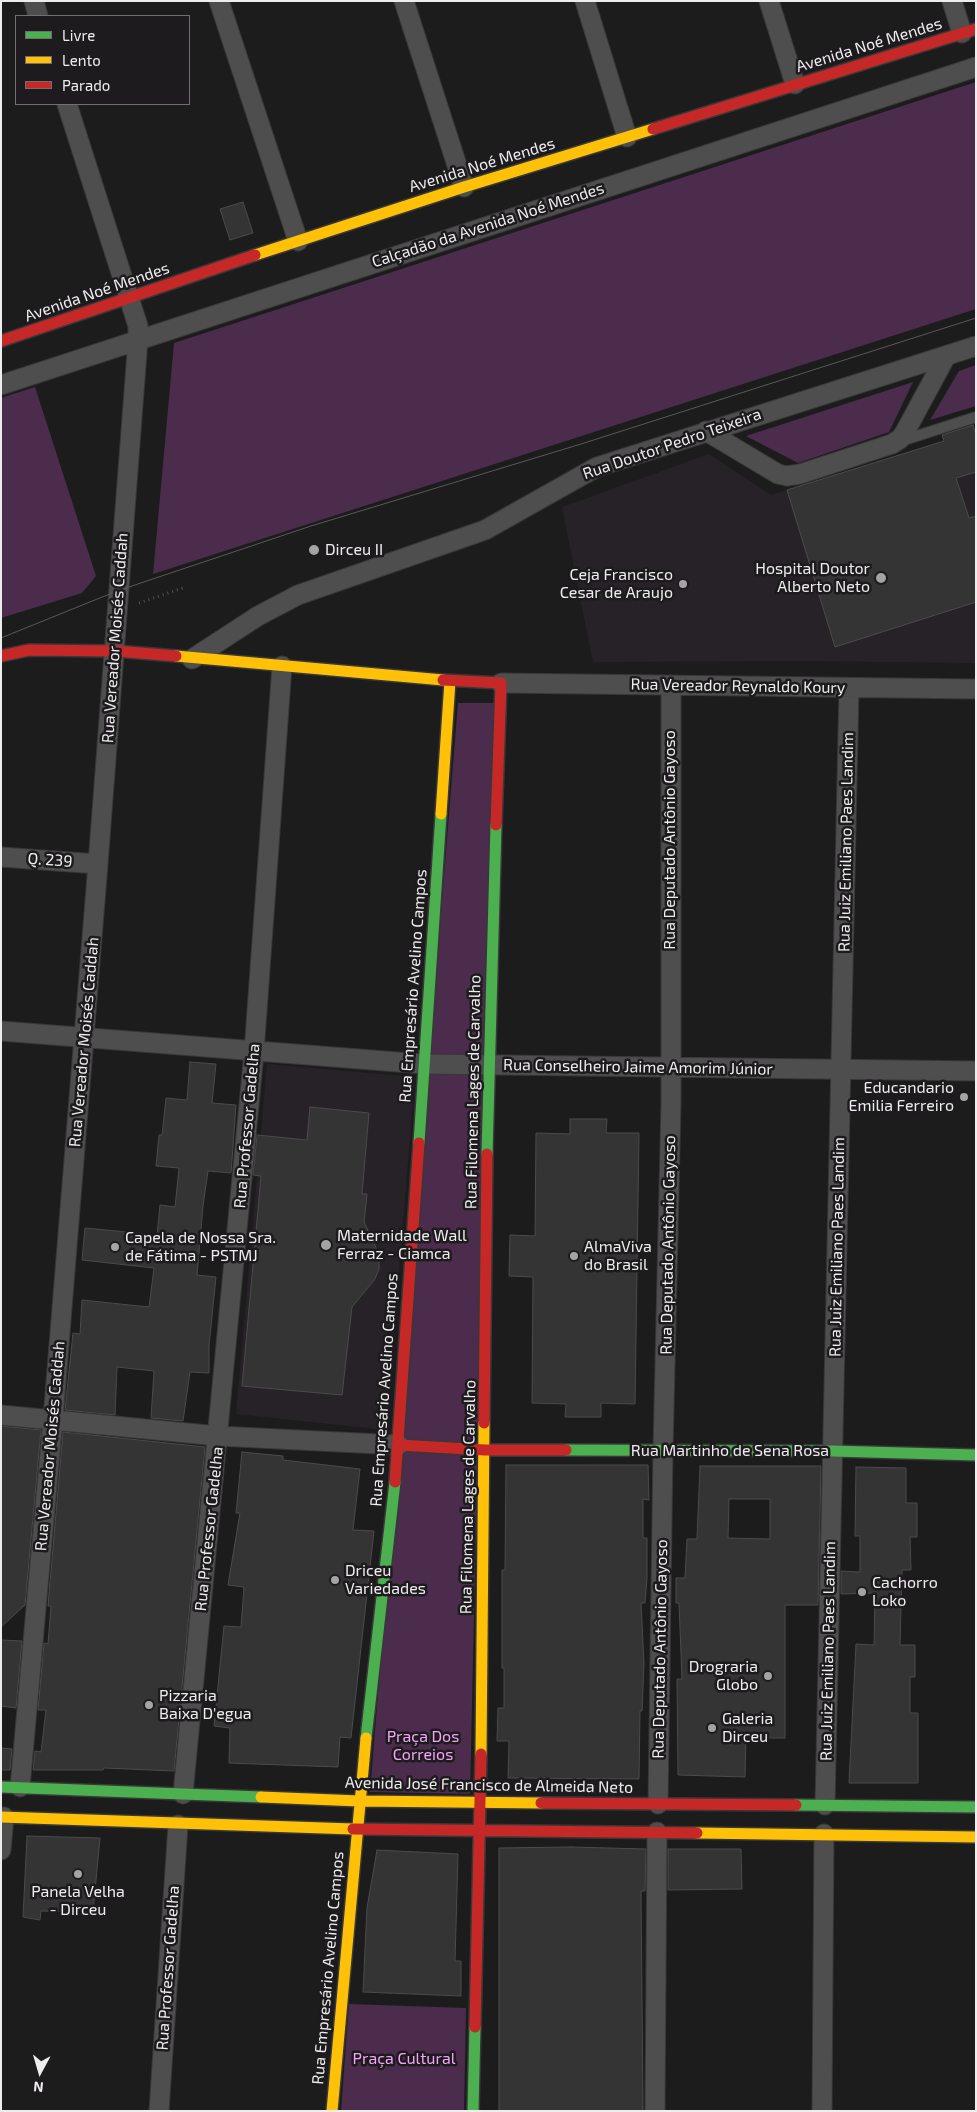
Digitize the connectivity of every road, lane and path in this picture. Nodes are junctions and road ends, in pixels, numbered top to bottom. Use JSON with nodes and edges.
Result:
{"nodes":[{"id":1,"x":34,"y":1,"type":"edge"},
{"id":2,"x":220,"y":1,"type":"edge"},
{"id":3,"x":404,"y":1,"type":"edge"},
{"id":4,"x":585,"y":1,"type":"edge"},
{"id":5,"x":769,"y":1,"type":"edge"},
{"id":6,"x":952,"y":1,"type":"edge"},
{"id":7,"x":38,"y":15,"type":"edge"},
{"id":8,"x":969,"y":31,"type":"edge"},
{"id":9,"x":976,"y":67,"type":"edge"},
{"id":10,"x":795,"y":84,"type":"junction"},
{"id":11,"x":67,"y":105,"type":"edge"},
{"id":12,"x":627,"y":136,"type":"junction"},
{"id":13,"x":464,"y":187,"type":"junction"},
{"id":14,"x":298,"y":241,"type":"junction"},
{"id":15,"x":129,"y":298,"type":"junction"},
{"id":16,"x":138,"y":339,"type":"junction"},
{"id":17,"x":1,"y":341,"type":"edge"},
{"id":18,"x":976,"y":346,"type":"edge"},
{"id":19,"x":946,"y":356,"type":"junction"},
{"id":20,"x":1,"y":385,"type":"edge"},
{"id":21,"x":976,"y":417,"type":"edge"},
{"id":22,"x":706,"y":431,"type":"junction"},
{"id":23,"x":892,"y":444,"type":"junction"},
{"id":24,"x":186,"y":587,"type":"dead end"},
{"id":25,"x":148,"y":600,"type":"dead end"},
{"id":26,"x":116,"y":651,"type":"junction"},
{"id":27,"x":1,"y":656,"type":"edge"},
{"id":28,"x":192,"y":659,"type":"junction"},
{"id":29,"x":282,"y":666,"type":"junction"},
{"id":30,"x":450,"y":681,"type":"junction"},
{"id":31,"x":501,"y":683,"type":"junction"},
{"id":32,"x":671,"y":685,"type":"junction"},
{"id":33,"x":849,"y":688,"type":"junction"},
{"id":34,"x":976,"y":689,"type":"edge"},
{"id":35,"x":1,"y":857,"type":"edge"},
{"id":36,"x":98,"y":864,"type":"junction"},
{"id":37,"x":1,"y":1031,"type":"edge"},
{"id":38,"x":84,"y":1037,"type":"junction"},
{"id":39,"x":254,"y":1052,"type":"junction"},
{"id":40,"x":423,"y":1064,"type":"junction"},
{"id":41,"x":488,"y":1064,"type":"junction"},
{"id":42,"x":670,"y":1067,"type":"junction"},
{"id":43,"x":841,"y":1070,"type":"junction"},
{"id":44,"x":976,"y":1071,"type":"edge"},
{"id":45,"x":1,"y":1415,"type":"edge"},
{"id":46,"x":53,"y":1419,"type":"junction"},
{"id":47,"x":218,"y":1436,"type":"junction"},
{"id":48,"x":399,"y":1445,"type":"junction"},
{"id":49,"x":484,"y":1450,"type":"junction"},
{"id":50,"x":663,"y":1450,"type":"junction"},
{"id":51,"x":832,"y":1451,"type":"junction"},
{"id":52,"x":976,"y":1455,"type":"edge"},
{"id":53,"x":10,"y":1787,"type":"edge"},
{"id":54,"x":183,"y":1794,"type":"junction"},
{"id":55,"x":359,"y":1801,"type":"junction"},
{"id":56,"x":480,"y":1801,"type":"junction"},
{"id":57,"x":658,"y":1804,"type":"junction"},
{"id":58,"x":825,"y":1805,"type":"junction"},
{"id":59,"x":976,"y":1807,"type":"edge"},
{"id":60,"x":3,"y":1817,"type":"edge"},
{"id":61,"x":178,"y":1824,"type":"junction"},
{"id":62,"x":357,"y":1829,"type":"junction"},
{"id":63,"x":479,"y":1830,"type":"junction"},
{"id":64,"x":657,"y":1832,"type":"junction"},
{"id":65,"x":824,"y":1834,"type":"junction"},
{"id":66,"x":976,"y":1837,"type":"edge"},
{"id":67,"x":1,"y":1850,"type":"edge"},
{"id":68,"x":159,"y":2111,"type":"edge"},
{"id":69,"x":332,"y":2111,"type":"edge"},
{"id":70,"x":473,"y":2111,"type":"edge"},
{"id":71,"x":655,"y":2111,"type":"edge"},
{"id":72,"x":822,"y":2111,"type":"edge"}],
"edges":[{"from":1,"to":7,"type":"street"},
{"from":2,"to":14,"type":"street"},
{"from":3,"to":13,"type":"street"},
{"from":4,"to":12,"type":"street"},
{"from":5,"to":10,"type":"street"},
{"from":6,"to":8,"type":"street"},
{"from":8,"to":10,"type":"street","name":"Avenida Noé Mendes"},
{"from":9,"to":16,"type":"street","name":"Calçadão da Avenida Noé Mendes"},
{"from":10,"to":12,"type":"street","name":"Avenida Noé Mendes"},
{"from":11,"to":15,"type":"street","name":"Rua Vereador Moisés Caddah"},
{"from":12,"to":13,"type":"street","name":"Avenida Noé Mendes"},
{"from":13,"to":14,"type":"street","name":"Avenida Noé Mendes"},
{"from":14,"to":15,"type":"street","name":"Avenida Noé Mendes"},
{"from":15,"to":16,"type":"street","name":"Rua Vereador Moisés Caddah"},
{"from":15,"to":17,"type":"street","name":"Avenida Noé Mendes"},
{"from":16,"to":20,"type":"street","name":"Calçadão da Avenida Noé Mendes"},
{"from":16,"to":26,"type":"street","name":"Rua Vereador Moisés Caddah"},
{"from":18,"to":19,"type":"street","name":"Rua Doutor Pedro Teixeira"},
{"from":19,"to":22,"type":"street","name":"Rua Doutor Pedro Teixeira"},
{"from":19,"to":23,"type":"street"},
{"from":21,"to":23,"type":"lane"},
{"from":22,"to":23,"type":"street"},
{"from":22,"to":28,"type":"street","name":"Rua Doutor Pedro Teixeira"},
{"from":24,"to":25,"type":"path"},
{"from":26,"to":27,"type":"street"},
{"from":26,"to":28,"type":"street"},
{"from":26,"to":36,"type":"street","name":"Rua Vereador Moisés Caddah"},
{"from":28,"to":29,"type":"street"},
{"from":29,"to":30,"type":"street"},
{"from":29,"to":39,"type":"street","name":"Rua Professor Gadelha"},
{"from":30,"to":31,"type":"street"},
{"from":30,"to":40,"type":"street","name":"Rua Empresário Avelino Campos"},
{"from":31,"to":32,"type":"street","name":"Rua Vereador Reynaldo Koury"},
{"from":31,"to":41,"type":"street","name":"Rua Filomena Lages de Carvalho"},
{"from":32,"to":33,"type":"street","name":"Rua Vereador Reynaldo Koury"},
{"from":32,"to":42,"type":"street","name":"Rua Deputado Antônio Gayoso"},
{"from":33,"to":34,"type":"street","name":"Rua Vereador Reynaldo Koury"},
{"from":33,"to":43,"type":"street","name":"Rua Juiz Emiliano Paes Landim"},
{"from":35,"to":36,"type":"street","name":"Q. 239"},
{"from":36,"to":38,"type":"street","name":"Rua Vereador Moisés Caddah"},
{"from":37,"to":38,"type":"street","name":"Rua Conselheiro Jaime Amorim Júnior"},
{"from":38,"to":39,"type":"street","name":"Rua Conselheiro Jaime Amorim Júnior"},
{"from":38,"to":46,"type":"street","name":"Rua Vereador Moisés Caddah"},
{"from":39,"to":40,"type":"street","name":"Rua Conselheiro Jaime Amorim Júnior"},
{"from":39,"to":47,"type":"street","name":"Rua Professor Gadelha"},
{"from":40,"to":41,"type":"street","name":"Rua Conselheiro Jaime Amorim Júnior"},
{"from":40,"to":48,"type":"street","name":"Rua Empresário Avelino Campos"},
{"from":41,"to":42,"type":"street","name":"Rua Conselheiro Jaime Amorim Júnior"},
{"from":41,"to":49,"type":"street","name":"Rua Filomena Lages de Carvalho"},
{"from":42,"to":43,"type":"street","name":"Rua Conselheiro Jaime Amorim Júnior"},
{"from":42,"to":50,"type":"street","name":"Rua Deputado Antônio Gayoso"},
{"from":43,"to":44,"type":"street","name":"Rua Conselheiro Jaime Amorim Júnior"},
{"from":43,"to":51,"type":"street","name":"Rua Juiz Emiliano Paes Landim"},
{"from":45,"to":46,"type":"street"},
{"from":46,"to":47,"type":"street"},
{"from":46,"to":53,"type":"street","name":"Rua Vereador Moisés Caddah"},
{"from":47,"to":48,"type":"street"},
{"from":47,"to":54,"type":"street","name":"Rua Professor Gadelha"},
{"from":48,"to":49,"type":"street","name":"Rua Martinho de Sena Rosa"},
{"from":48,"to":55,"type":"street","name":"Rua Empresário Avelino Campos"},
{"from":49,"to":50,"type":"street","name":"Rua Martinho de Sena Rosa"},
{"from":49,"to":56,"type":"street","name":"Rua Filomena Lages de Carvalho"},
{"from":50,"to":51,"type":"street","name":"Rua Martinho de Sena Rosa"},
{"from":50,"to":57,"type":"street","name":"Rua Deputado Antônio Gayoso"},
{"from":51,"to":52,"type":"street","name":"Rua Martinho de Sena Rosa"},
{"from":51,"to":58,"type":"street","name":"Rua Juiz Emiliano Paes Landim"},
{"from":53,"to":54,"type":"street","name":"Avenida José Francisco de Almeida Neto"},
{"from":54,"to":55,"type":"street","name":"Avenida José Francisco de Almeida Neto"},
{"from":55,"to":56,"type":"street","name":"Avenida José Francisco de Almeida Neto"},
{"from":55,"to":62,"type":"street","name":"Rua Empresário Avelino Campos"},
{"from":56,"to":57,"type":"street","name":"Avenida José Francisco de Almeida Neto"},
{"from":56,"to":63,"type":"street","name":"Rua Filomena Lages de Carvalho"},
{"from":57,"to":58,"type":"street","name":"Avenida José Francisco de Almeida Neto"},
{"from":58,"to":59,"type":"street","name":"Avenida José Francisco de Almeida Neto"},
{"from":60,"to":61,"type":"street"},
{"from":60,"to":67,"type":"street"},
{"from":61,"to":62,"type":"street"},
{"from":61,"to":68,"type":"street","name":"Rua Professor Gadelha"},
{"from":62,"to":63,"type":"street"},
{"from":62,"to":69,"type":"street","name":"Rua Empresário Avelino Campos"},
{"from":63,"to":64,"type":"street"},
{"from":63,"to":70,"type":"street"},
{"from":64,"to":65,"type":"street"},
{"from":64,"to":71,"type":"street"},
{"from":65,"to":66,"type":"street"},
{"from":65,"to":72,"type":"street"}]}
